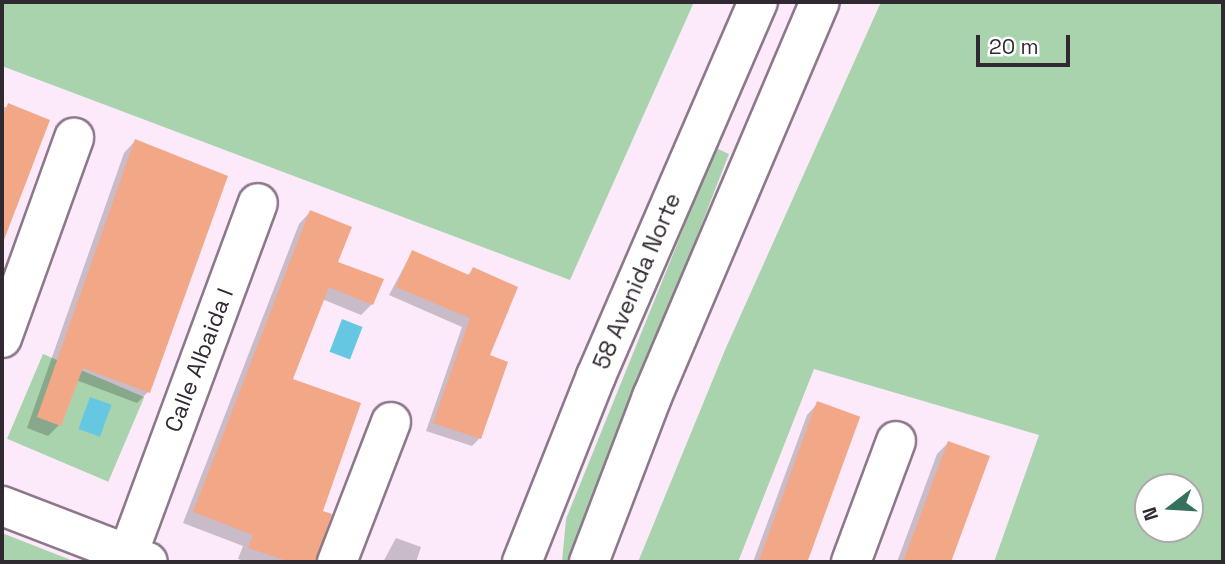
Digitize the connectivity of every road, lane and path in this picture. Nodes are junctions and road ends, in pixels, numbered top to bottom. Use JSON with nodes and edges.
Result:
{"nodes":[{"id":1,"x":758,"y":2,"type":"edge"},
{"id":2,"x":820,"y":2,"type":"edge"},
{"id":3,"x":717,"y":95,"type":"junction"},
{"id":4,"x":769,"y":117,"type":"junction"},
{"id":5,"x":74,"y":138,"type":"dead end"},
{"id":6,"x":258,"y":203,"type":"dead end"},
{"id":7,"x":2,"y":338,"type":"edge"},
{"id":8,"x":391,"y":422,"type":"dead end"},
{"id":9,"x":896,"y":441,"type":"dead end"},
{"id":10,"x":2,"y":506,"type":"edge"},
{"id":11,"x":138,"y":558,"type":"edge"},
{"id":12,"x":337,"y":562,"type":"edge"},
{"id":13,"x":523,"y":562,"type":"edge"},
{"id":14,"x":589,"y":562,"type":"edge"},
{"id":15,"x":850,"y":562,"type":"edge"}],
"edges":[{"from":1,"to":3,"type":"main road","name":"58 Avenida Norte"},
{"from":2,"to":4,"type":"main road"},
{"from":3,"to":4,"type":"main road"},
{"from":3,"to":13,"type":"main road","name":"58 Avenida Norte"},
{"from":4,"to":14,"type":"main road"},
{"from":5,"to":7,"type":"main road"},
{"from":6,"to":11,"type":"main road","name":"Calle Albaida I"},
{"from":8,"to":12,"type":"main road"},
{"from":9,"to":15,"type":"main road"},
{"from":10,"to":11,"type":"main road"}]}
